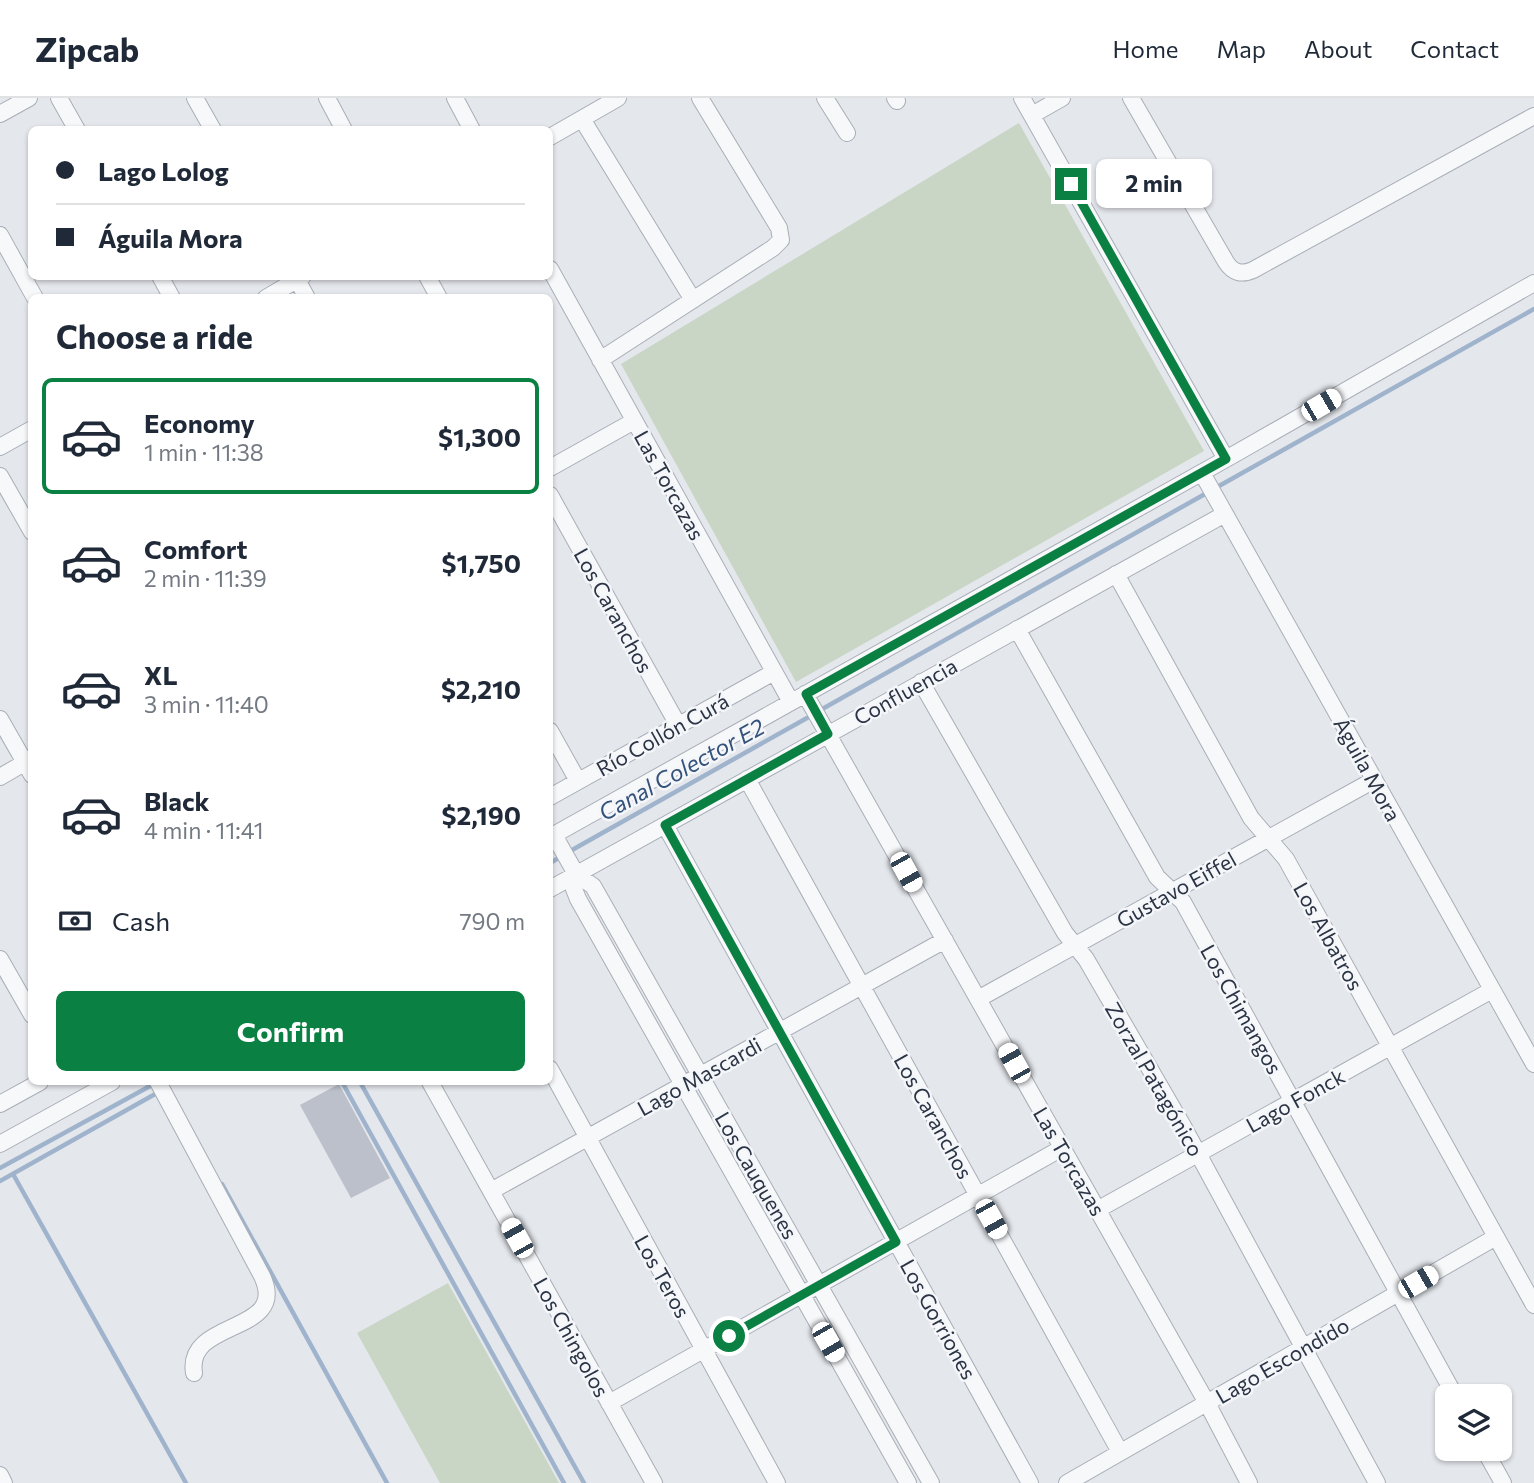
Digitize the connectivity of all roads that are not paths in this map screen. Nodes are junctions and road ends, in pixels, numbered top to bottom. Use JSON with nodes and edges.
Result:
{"nodes":[{"id":1,"x":29,"y":98,"type":"edge"},
{"id":2,"x":59,"y":98,"type":"edge"},
{"id":3,"x":195,"y":98,"type":"edge"},
{"id":4,"x":327,"y":98,"type":"edge"},
{"id":5,"x":455,"y":98,"type":"edge"},
{"id":6,"x":618,"y":98,"type":"edge"},
{"id":7,"x":700,"y":98,"type":"edge"},
{"id":8,"x":825,"y":98,"type":"edge"},
{"id":9,"x":1022,"y":98,"type":"edge"},
{"id":10,"x":1062,"y":98,"type":"edge"},
{"id":11,"x":1131,"y":98,"type":"edge"},
{"id":12,"x":588,"y":109,"type":"edge"},
{"id":13,"x":0,"y":114,"type":"edge"},
{"id":14,"x":1032,"y":115,"type":"junction"},
{"id":15,"x":1534,"y":116,"type":"edge"},
{"id":16,"x":75,"y":126,"type":"edge"},
{"id":17,"x":211,"y":126,"type":"edge"},
{"id":18,"x":342,"y":126,"type":"edge"},
{"id":19,"x":470,"y":126,"type":"edge"},
{"id":20,"x":847,"y":133,"type":"dead end"},
{"id":21,"x":553,"y":135,"type":"edge"},
{"id":22,"x":0,"y":235,"type":"edge"},
{"id":23,"x":553,"y":274,"type":"edge"},
{"id":24,"x":296,"y":280,"type":"edge"},
{"id":25,"x":1534,"y":283,"type":"edge"},
{"id":26,"x":33,"y":294,"type":"edge"},
{"id":27,"x":273,"y":294,"type":"edge"},
{"id":28,"x":693,"y":300,"type":"junction"},
{"id":29,"x":600,"y":360,"type":"junction"},
{"id":30,"x":634,"y":421,"type":"junction"},
{"id":31,"x":28,"y":431,"type":"edge"},
{"id":32,"x":0,"y":447,"type":"edge"},
{"id":33,"x":1226,"y":459,"type":"junction"},
{"id":34,"x":553,"y":466,"type":"edge"},
{"id":35,"x":1202,"y":473,"type":"junction"},
{"id":36,"x":0,"y":475,"type":"edge"},
{"id":37,"x":553,"y":500,"type":"edge"},
{"id":38,"x":1225,"y":514,"type":"junction"},
{"id":39,"x":28,"y":525,"type":"edge"},
{"id":40,"x":1116,"y":574,"type":"junction"},
{"id":41,"x":1017,"y":629,"type":"junction"},
{"id":42,"x":774,"y":672,"type":"junction"},
{"id":43,"x":921,"y":682,"type":"junction"},
{"id":44,"x":798,"y":698,"type":"junction"},
{"id":45,"x":0,"y":719,"type":"edge"},
{"id":46,"x":678,"y":725,"type":"junction"},
{"id":47,"x":828,"y":734,"type":"junction"},
{"id":48,"x":553,"y":736,"type":"edge"},
{"id":49,"x":28,"y":764,"type":"edge"},
{"id":50,"x":28,"y":766,"type":"edge"},
{"id":51,"x":0,"y":777,"type":"edge"},
{"id":52,"x":747,"y":779,"type":"junction"},
{"id":53,"x":1374,"y":780,"type":"junction"},
{"id":54,"x":578,"y":781,"type":"junction"},
{"id":55,"x":553,"y":795,"type":"edge"},
{"id":56,"x":665,"y":825,"type":"junction"},
{"id":57,"x":553,"y":835,"type":"edge"},
{"id":58,"x":553,"y":838,"type":"edge"},
{"id":59,"x":1268,"y":838,"type":"junction"},
{"id":60,"x":576,"y":874,"type":"junction"},
{"id":61,"x":553,"y":887,"type":"edge"},
{"id":62,"x":1173,"y":891,"type":"junction"},
{"id":63,"x":945,"y":940,"type":"junction"},
{"id":64,"x":1075,"y":945,"type":"junction"},
{"id":65,"x":0,"y":959,"type":"edge"},
{"id":66,"x":862,"y":986,"type":"junction"},
{"id":67,"x":1492,"y":990,"type":"junction"},
{"id":68,"x":978,"y":999,"type":"junction"},
{"id":69,"x":28,"y":1008,"type":"edge"},
{"id":70,"x":780,"y":1032,"type":"junction"},
{"id":71,"x":1391,"y":1046,"type":"junction"},
{"id":72,"x":1534,"y":1064,"type":"edge"},
{"id":73,"x":553,"y":1075,"type":"edge"},
{"id":74,"x":700,"y":1076,"type":"junction"},
{"id":75,"x":35,"y":1085,"type":"edge"},
{"id":76,"x":107,"y":1085,"type":"edge"},
{"id":77,"x":160,"y":1085,"type":"edge"},
{"id":78,"x":432,"y":1085,"type":"edge"},
{"id":79,"x":683,"y":1085,"type":"junction"},
{"id":80,"x":1293,"y":1101,"type":"junction"},
{"id":81,"x":0,"y":1104,"type":"edge"},
{"id":82,"x":587,"y":1138,"type":"junction"},
{"id":83,"x":0,"y":1144,"type":"edge"},
{"id":84,"x":1062,"y":1148,"type":"junction"},
{"id":85,"x":1198,"y":1153,"type":"junction"},
{"id":86,"x":491,"y":1191,"type":"junction"},
{"id":87,"x":978,"y":1196,"type":"junction"},
{"id":88,"x":1097,"y":1210,"type":"junction"},
{"id":89,"x":1496,"y":1237,"type":"junction"},
{"id":90,"x":896,"y":1242,"type":"junction"},
{"id":91,"x":819,"y":1285,"type":"junction"},
{"id":92,"x":1398,"y":1293,"type":"junction"},
{"id":93,"x":802,"y":1295,"type":"junction"},
{"id":94,"x":1534,"y":1306,"type":"edge"},
{"id":95,"x":1304,"y":1348,"type":"junction"},
{"id":96,"x":704,"y":1350,"type":"junction"},
{"id":97,"x":194,"y":1373,"type":"dead end"},
{"id":98,"x":1448,"y":1384,"type":"edge"},
{"id":99,"x":609,"y":1403,"type":"junction"},
{"id":100,"x":1206,"y":1403,"type":"junction"},
{"id":101,"x":1121,"y":1452,"type":"junction"},
{"id":102,"x":1491,"y":1461,"type":"edge"},
{"id":103,"x":0,"y":1475,"type":"edge"},
{"id":104,"x":1076,"y":1481,"type":"edge"},
{"id":105,"x":4,"y":1483,"type":"edge"},
{"id":106,"x":654,"y":1483,"type":"edge"},
{"id":107,"x":777,"y":1483,"type":"edge"},
{"id":108,"x":908,"y":1483,"type":"edge"},
{"id":109,"x":931,"y":1483,"type":"edge"},
{"id":110,"x":1030,"y":1483,"type":"edge"},
{"id":111,"x":1249,"y":1483,"type":"edge"},
{"id":112,"x":1377,"y":1483,"type":"edge"},
{"id":113,"x":1503,"y":1483,"type":"edge"}],
"edges":[{"from":1,"to":13,"type":"street"},
{"from":2,"to":16,"type":"street"},
{"from":3,"to":17,"type":"street"},
{"from":4,"to":18,"type":"street"},
{"from":5,"to":19,"type":"street"},
{"from":6,"to":12,"type":"street"},
{"from":7,"to":28,"type":"street"},
{"from":8,"to":20,"type":"street"},
{"from":9,"to":14,"type":"street"},
{"from":10,"to":14,"type":"street"},
{"from":11,"to":15,"type":"street"},
{"from":12,"to":21,"type":"street"},
{"from":12,"to":28,"type":"street"},
{"from":14,"to":33,"type":"street"},
{"from":22,"to":26,"type":"street"},
{"from":23,"to":29,"type":"street","name":"Las Torcazas"},
{"from":24,"to":27,"type":"street"},
{"from":25,"to":33,"type":"street"},
{"from":28,"to":29,"type":"street"},
{"from":29,"to":30,"type":"street","name":"Las Torcazas"},
{"from":30,"to":34,"type":"street"},
{"from":30,"to":42,"type":"street","name":"Las Torcazas"},
{"from":31,"to":32,"type":"street"},
{"from":33,"to":35,"type":"street"},
{"from":35,"to":38,"type":"street","name":"Águila Mora"},
{"from":35,"to":44,"type":"street"},
{"from":36,"to":39,"type":"street"},
{"from":37,"to":46,"type":"street","name":"Los Caranchos"},
{"from":38,"to":40,"type":"street","name":"Confluencia"},
{"from":38,"to":53,"type":"street","name":"Águila Mora"},
{"from":40,"to":41,"type":"street","name":"Confluencia"},
{"from":40,"to":59,"type":"street","name":"Los Albatros"},
{"from":41,"to":43,"type":"street","name":"Confluencia"},
{"from":41,"to":62,"type":"street","name":"Los Chimangos"},
{"from":42,"to":44,"type":"street","name":"Las Torcazas"},
{"from":42,"to":46,"type":"street","name":"Río Collón Curá"},
{"from":43,"to":47,"type":"street","name":"Confluencia"},
{"from":43,"to":64,"type":"street","name":"Zorzal Patagónico"},
{"from":44,"to":47,"type":"street","name":"Las Torcazas"},
{"from":44,"to":57,"type":"street"},
{"from":45,"to":49,"type":"street"},
{"from":46,"to":54,"type":"street","name":"Río Collón Curá"},
{"from":47,"to":52,"type":"street","name":"Confluencia"},
{"from":47,"to":63,"type":"street","name":"Las Torcazas"},
{"from":48,"to":54,"type":"street"},
{"from":50,"to":51,"type":"street"},
{"from":52,"to":56,"type":"street","name":"Confluencia"},
{"from":52,"to":66,"type":"street","name":"Los Caranchos"},
{"from":53,"to":59,"type":"street","name":"Gustavo Eiffel"},
{"from":53,"to":67,"type":"street","name":"Águila Mora"},
{"from":54,"to":55,"type":"street","name":"Río Collón Curá"},
{"from":56,"to":60,"type":"street","name":"Confluencia"},
{"from":56,"to":70,"type":"street","name":"Los Gorriones"},
{"from":58,"to":60,"type":"street","name":"Los Cauquenes"},
{"from":59,"to":62,"type":"street","name":"Gustavo Eiffel"},
{"from":59,"to":71,"type":"street","name":"Los Albatros"},
{"from":60,"to":61,"type":"street","name":"Confluencia"},
{"from":60,"to":74,"type":"street","name":"Los Cauquenes"},
{"from":60,"to":79,"type":"street","name":"Los Cauquenes"},
{"from":62,"to":64,"type":"street","name":"Gustavo Eiffel"},
{"from":62,"to":80,"type":"street","name":"Los Chimangos"},
{"from":63,"to":66,"type":"street","name":"Lago Mascardi"},
{"from":63,"to":68,"type":"street","name":"Las Torcazas"},
{"from":64,"to":68,"type":"street","name":"Gustavo Eiffel"},
{"from":64,"to":85,"type":"street","name":"Zorzal Patagónico"},
{"from":65,"to":69,"type":"street"},
{"from":66,"to":70,"type":"street","name":"Lago Mascardi"},
{"from":66,"to":87,"type":"street","name":"Los Caranchos"},
{"from":67,"to":71,"type":"street","name":"Lago Fonck"},
{"from":67,"to":72,"type":"street","name":"Águila Mora"},
{"from":68,"to":84,"type":"street","name":"Las Torcazas"},
{"from":70,"to":74,"type":"street","name":"Lago Mascardi"},
{"from":70,"to":90,"type":"street","name":"Los Gorriones"},
{"from":71,"to":80,"type":"street","name":"Lago Fonck"},
{"from":71,"to":89,"type":"street","name":"Los Albatros"},
{"from":73,"to":82,"type":"street","name":"Los Teros"},
{"from":74,"to":79,"type":"street","name":"Lago Mascardi"},
{"from":74,"to":91,"type":"street","name":"Los Cauquenes"},
{"from":75,"to":81,"type":"street"},
{"from":76,"to":83,"type":"street"},
{"from":77,"to":97,"type":"street"},
{"from":78,"to":86,"type":"street","name":"Los Chingolos"},
{"from":79,"to":82,"type":"street","name":"Lago Mascardi"},
{"from":79,"to":93,"type":"street","name":"Los Cauquenes"},
{"from":80,"to":85,"type":"street","name":"Lago Fonck"},
{"from":80,"to":92,"type":"street","name":"Los Chimangos"},
{"from":82,"to":86,"type":"street","name":"Lago Mascardi"},
{"from":82,"to":96,"type":"street","name":"Los Teros"},
{"from":84,"to":87,"type":"street"},
{"from":84,"to":88,"type":"street","name":"Las Torcazas"},
{"from":85,"to":88,"type":"street","name":"Lago Fonck"},
{"from":85,"to":95,"type":"street","name":"Zorzal Patagónico"},
{"from":86,"to":99,"type":"street","name":"Los Chingolos"},
{"from":87,"to":90,"type":"street"},
{"from":87,"to":101,"type":"street","name":"Los Caranchos"},
{"from":88,"to":100,"type":"street","name":"Las Torcazas"},
{"from":89,"to":92,"type":"street","name":"Lago Escondido"},
{"from":89,"to":94,"type":"street","name":"Los Albatros"},
{"from":90,"to":91,"type":"street"},
{"from":90,"to":110,"type":"street","name":"Los Gorriones"},
{"from":91,"to":93,"type":"street"},
{"from":91,"to":109,"type":"street","name":"Los Cauquenes"},
{"from":92,"to":95,"type":"street","name":"Lago Escondido"},
{"from":92,"to":98,"type":"street","name":"Los Chimangos"},
{"from":93,"to":96,"type":"street"},
{"from":93,"to":108,"type":"street","name":"Los Cauquenes"},
{"from":95,"to":100,"type":"street","name":"Lago Escondido"},
{"from":95,"to":112,"type":"street","name":"Zorzal Patagónico"},
{"from":96,"to":99,"type":"street"},
{"from":96,"to":107,"type":"street","name":"Los Teros"},
{"from":99,"to":106,"type":"street","name":"Los Chingolos"},
{"from":100,"to":101,"type":"street","name":"Lago Escondido"},
{"from":100,"to":111,"type":"street","name":"Las Torcazas"},
{"from":101,"to":104,"type":"street","name":"Lago Escondido"},
{"from":102,"to":113,"type":"street"},
{"from":103,"to":105,"type":"street"}]}
